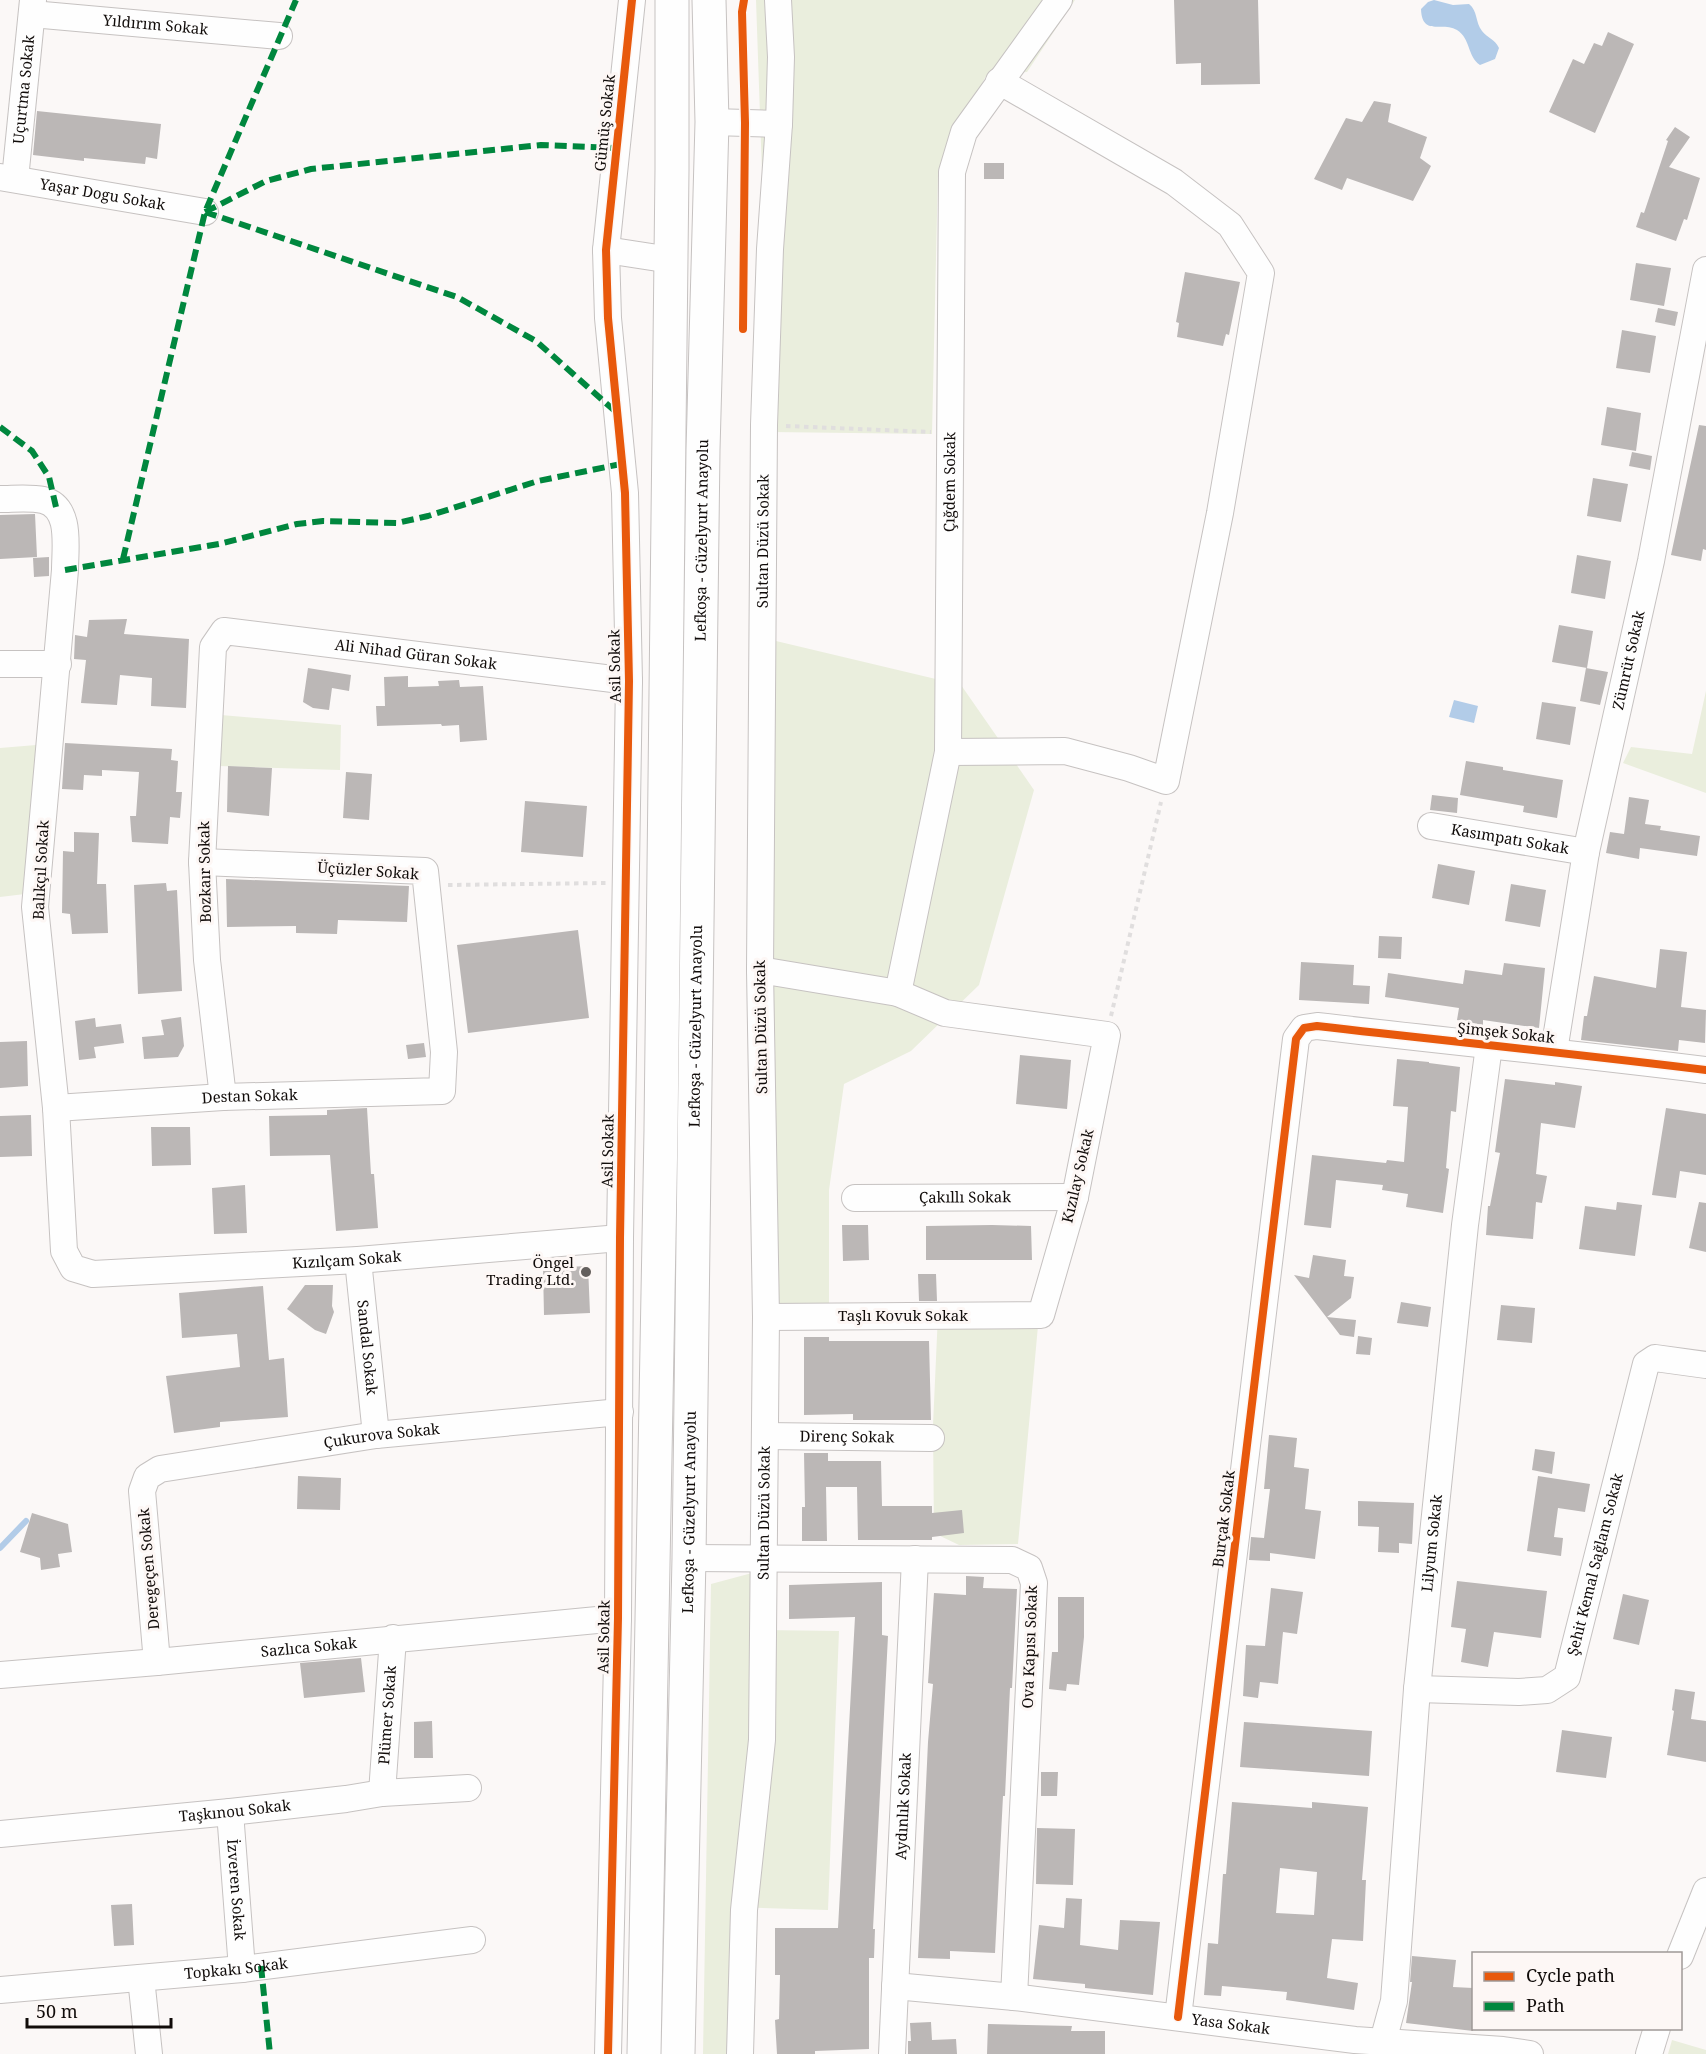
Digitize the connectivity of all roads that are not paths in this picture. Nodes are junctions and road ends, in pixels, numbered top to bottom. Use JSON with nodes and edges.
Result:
{"nodes":[{"id":1,"x":632,"y":0,"type":"edge"},
{"id":2,"x":672,"y":0,"type":"edge"},
{"id":3,"x":709,"y":0,"type":"edge"},
{"id":4,"x":778,"y":0,"type":"edge"},
{"id":5,"x":1059,"y":0,"type":"edge"},
{"id":6,"x":33,"y":7,"type":"edge"},
{"id":7,"x":279,"y":36,"type":"dead end"},
{"id":8,"x":999,"y":81,"type":"junction"},
{"id":9,"x":712,"y":122,"type":"junction"},
{"id":10,"x":779,"y":124,"type":"junction"},
{"id":11,"x":7,"y":178,"type":"edge"},
{"id":12,"x":205,"y":212,"type":"dead end"},
{"id":13,"x":606,"y":250,"type":"junction"},
{"id":14,"x":671,"y":260,"type":"junction"},
{"id":15,"x":1706,"y":270,"type":"edge"},
{"id":16,"x":0,"y":499,"type":"edge"},
{"id":17,"x":213,"y":647,"type":"joint"},
{"id":18,"x":0,"y":664,"type":"edge"},
{"id":19,"x":58,"y":664,"type":"junction"},
{"id":20,"x":629,"y":681,"type":"junction"},
{"id":21,"x":948,"y":752,"type":"junction"},
{"id":22,"x":1431,"y":826,"type":"dead end"},
{"id":23,"x":1586,"y":852,"type":"junction"},
{"id":24,"x":201,"y":862,"type":"junction"},
{"id":25,"x":760,"y":970,"type":"junction"},
{"id":26,"x":898,"y":993,"type":"junction"},
{"id":27,"x":1304,"y":1028,"type":"joint"},
{"id":28,"x":1489,"y":1046,"type":"junction"},
{"id":29,"x":1554,"y":1051,"type":"junction"},
{"id":30,"x":1706,"y":1070,"type":"edge"},
{"id":31,"x":442,"y":1091,"type":"joint"},
{"id":32,"x":223,"y":1097,"type":"junction"},
{"id":33,"x":56,"y":1108,"type":"junction"},
{"id":34,"x":1075,"y":1197,"type":"junction"},
{"id":35,"x":855,"y":1198,"type":"dead end"},
{"id":36,"x":620,"y":1238,"type":"junction"},
{"id":37,"x":358,"y":1260,"type":"junction"},
{"id":38,"x":73,"y":1268,"type":"joint"},
{"id":39,"x":1041,"y":1315,"type":"joint"},
{"id":40,"x":765,"y":1317,"type":"junction"},
{"id":41,"x":1706,"y":1365,"type":"edge"},
{"id":42,"x":620,"y":1412,"type":"junction"},
{"id":43,"x":376,"y":1436,"type":"junction"},
{"id":44,"x":765,"y":1436,"type":"junction"},
{"id":45,"x":931,"y":1438,"type":"dead end"},
{"id":46,"x":147,"y":1477,"type":"joint"},
{"id":47,"x":689,"y":1558,"type":"junction"},
{"id":48,"x":763,"y":1558,"type":"junction"},
{"id":49,"x":915,"y":1559,"type":"junction"},
{"id":50,"x":618,"y":1618,"type":"junction"},
{"id":51,"x":393,"y":1638,"type":"junction"},
{"id":52,"x":157,"y":1662,"type":"junction"},
{"id":53,"x":0,"y":1675,"type":"edge"},
{"id":54,"x":1417,"y":1689,"type":"junction"},
{"id":55,"x":468,"y":1788,"type":"dead end"},
{"id":56,"x":382,"y":1793,"type":"junction"},
{"id":57,"x":230,"y":1812,"type":"junction"},
{"id":58,"x":0,"y":1834,"type":"edge"},
{"id":59,"x":1703,"y":1904,"type":"edge"},
{"id":60,"x":472,"y":1940,"type":"dead end"},
{"id":61,"x":1682,"y":1952,"type":"edge"},
{"id":62,"x":242,"y":1969,"type":"junction"},
{"id":63,"x":141,"y":1977,"type":"junction"},
{"id":64,"x":895,"y":1986,"type":"junction"},
{"id":65,"x":0,"y":1990,"type":"edge"},
{"id":66,"x":1014,"y":1997,"type":"junction"},
{"id":67,"x":1178,"y":2017,"type":"junction"},
{"id":68,"x":1655,"y":2030,"type":"edge"},
{"id":69,"x":1383,"y":2041,"type":"junction"},
{"id":70,"x":149,"y":2054,"type":"edge"},
{"id":71,"x":608,"y":2054,"type":"edge"},
{"id":72,"x":644,"y":2054,"type":"edge"},
{"id":73,"x":678,"y":2054,"type":"edge"},
{"id":74,"x":740,"y":2054,"type":"edge"},
{"id":75,"x":892,"y":2054,"type":"edge"},
{"id":76,"x":1530,"y":2054,"type":"edge"},
{"id":77,"x":1649,"y":2054,"type":"edge"}],
"edges":[{"from":1,"to":13,"type":"street","name":"Gümüş Sokak"},
{"from":2,"to":14,"type":"highway"},
{"from":3,"to":9,"type":"highway","name":"Lefkoşa - Güzelyurt Anayolu"},
{"from":4,"to":10,"type":"street","name":"Sultan Düzü Sokak"},
{"from":5,"to":8,"type":"street","name":"Çığdem Sokak"},
{"from":6,"to":7,"type":"street","name":"Yıldırım Sokak"},
{"from":6,"to":11,"type":"street","name":"Uçurtma Sokak"},
{"from":8,"to":21,"type":"street","name":"Çığdem Sokak"},
{"from":8,"to":21,"type":"street"},
{"from":9,"to":10,"type":"street"},
{"from":9,"to":47,"type":"highway","name":"Lefkoşa - Güzelyurt Anayolu"},
{"from":10,"to":25,"type":"street","name":"Sultan Düzü Sokak"},
{"from":11,"to":12,"type":"street","name":"Yaşar Dogu Sokak"},
{"from":13,"to":14,"type":"street"},
{"from":13,"to":20,"type":"street","name":"Asil Sokak"},
{"from":14,"to":72,"type":"highway"},
{"from":15,"to":23,"type":"street","name":"Zümrüt Sokak"},
{"from":16,"to":19,"type":"street","name":"Balıkçıl Sokak"},
{"from":17,"to":20,"type":"street","name":"Ali Nihad Güran Sokak"},
{"from":17,"to":24,"type":"street","name":"Bozkaır Sokak"},
{"from":18,"to":19,"type":"street"},
{"from":19,"to":33,"type":"street","name":"Balıkçıl Sokak"},
{"from":20,"to":36,"type":"street","name":"Asil Sokak"},
{"from":21,"to":26,"type":"street","name":"Çığdem Sokak"},
{"from":22,"to":23,"type":"street","name":"Kasımpatı Sokak"},
{"from":23,"to":29,"type":"street","name":"Zümrüt Sokak"},
{"from":24,"to":31,"type":"street","name":"Üçüzler Sokak"},
{"from":24,"to":32,"type":"street","name":"Bozkaır Sokak"},
{"from":25,"to":26,"type":"street"},
{"from":25,"to":40,"type":"street","name":"Sultan Düzü Sokak"},
{"from":26,"to":34,"type":"street","name":"Kızılay Sokak"},
{"from":27,"to":28,"type":"street","name":"Şimşek Sokak"},
{"from":27,"to":67,"type":"street","name":"Burçak Sokak"},
{"from":28,"to":29,"type":"street","name":"Şimşek Sokak"},
{"from":28,"to":54,"type":"street","name":"Lilyum Sokak"},
{"from":29,"to":30,"type":"street","name":"Şimşek Sokak"},
{"from":31,"to":32,"type":"street","name":"Destan Sokak"},
{"from":32,"to":33,"type":"street","name":"Destan Sokak"},
{"from":33,"to":38,"type":"street","name":"Balıkçıl Sokak"},
{"from":34,"to":35,"type":"street","name":"Çakıllı Sokak"},
{"from":34,"to":39,"type":"street","name":"Kızılay Sokak"},
{"from":36,"to":37,"type":"street","name":"Kızılçam Sokak"},
{"from":36,"to":42,"type":"street","name":"Asil Sokak"},
{"from":37,"to":38,"type":"street","name":"Kızılçam Sokak"},
{"from":37,"to":43,"type":"street","name":"Sandal Sokak"},
{"from":39,"to":40,"type":"street","name":"Taşlı Kovuk Sokak"},
{"from":40,"to":44,"type":"street","name":"Sultan Düzü Sokak"},
{"from":41,"to":54,"type":"street","name":"Şehit Kemal Sağlam Sokak"},
{"from":42,"to":43,"type":"street","name":"Çukurova Sokak"},
{"from":42,"to":50,"type":"street","name":"Asil Sokak"},
{"from":43,"to":46,"type":"street","name":"Çukurova Sokak"},
{"from":44,"to":45,"type":"street","name":"Direnç Sokak"},
{"from":44,"to":48,"type":"street","name":"Sultan Düzü Sokak"},
{"from":46,"to":52,"type":"street","name":"Deregeçen Sokak"},
{"from":47,"to":48,"type":"street","name":"Ova Kapısı Sokak"},
{"from":47,"to":73,"type":"highway","name":"Lefkoşa - Güzelyurt Anayolu"},
{"from":48,"to":49,"type":"street","name":"Ova Kapısı Sokak"},
{"from":48,"to":74,"type":"street","name":"Sultan Düzü Sokak"},
{"from":49,"to":64,"type":"street","name":"Aydınlık Sokak"},
{"from":49,"to":66,"type":"street","name":"Ova Kapısı Sokak"},
{"from":50,"to":51,"type":"street","name":"Sazlıca Sokak"},
{"from":50,"to":71,"type":"street","name":"Asil Sokak"},
{"from":51,"to":52,"type":"street","name":"Sazlıca Sokak"},
{"from":51,"to":56,"type":"street","name":"Plümer Sokak"},
{"from":52,"to":53,"type":"street","name":"Sazlıca Sokak"},
{"from":54,"to":69,"type":"street","name":"Lilyum Sokak"},
{"from":55,"to":56,"type":"street","name":"Taşkınou Sokak"},
{"from":56,"to":57,"type":"street","name":"Taşkınou Sokak"},
{"from":57,"to":58,"type":"street","name":"Taşkınou Sokak"},
{"from":57,"to":62,"type":"street","name":"İzveren Sokak"},
{"from":59,"to":61,"type":"street"},
{"from":60,"to":62,"type":"street","name":"Topkakı Sokak"},
{"from":62,"to":63,"type":"street","name":"Topkakı Sokak"},
{"from":63,"to":65,"type":"street","name":"Topkakı Sokak"},
{"from":63,"to":70,"type":"street"},
{"from":64,"to":66,"type":"street","name":"Yasa Sokak"},
{"from":64,"to":75,"type":"street","name":"Aydınlık Sokak"},
{"from":66,"to":67,"type":"street","name":"Yasa Sokak"},
{"from":67,"to":69,"type":"street","name":"Yasa Sokak"},
{"from":68,"to":77,"type":"street"},
{"from":69,"to":76,"type":"street","name":"Yasa Sokak"}]}
